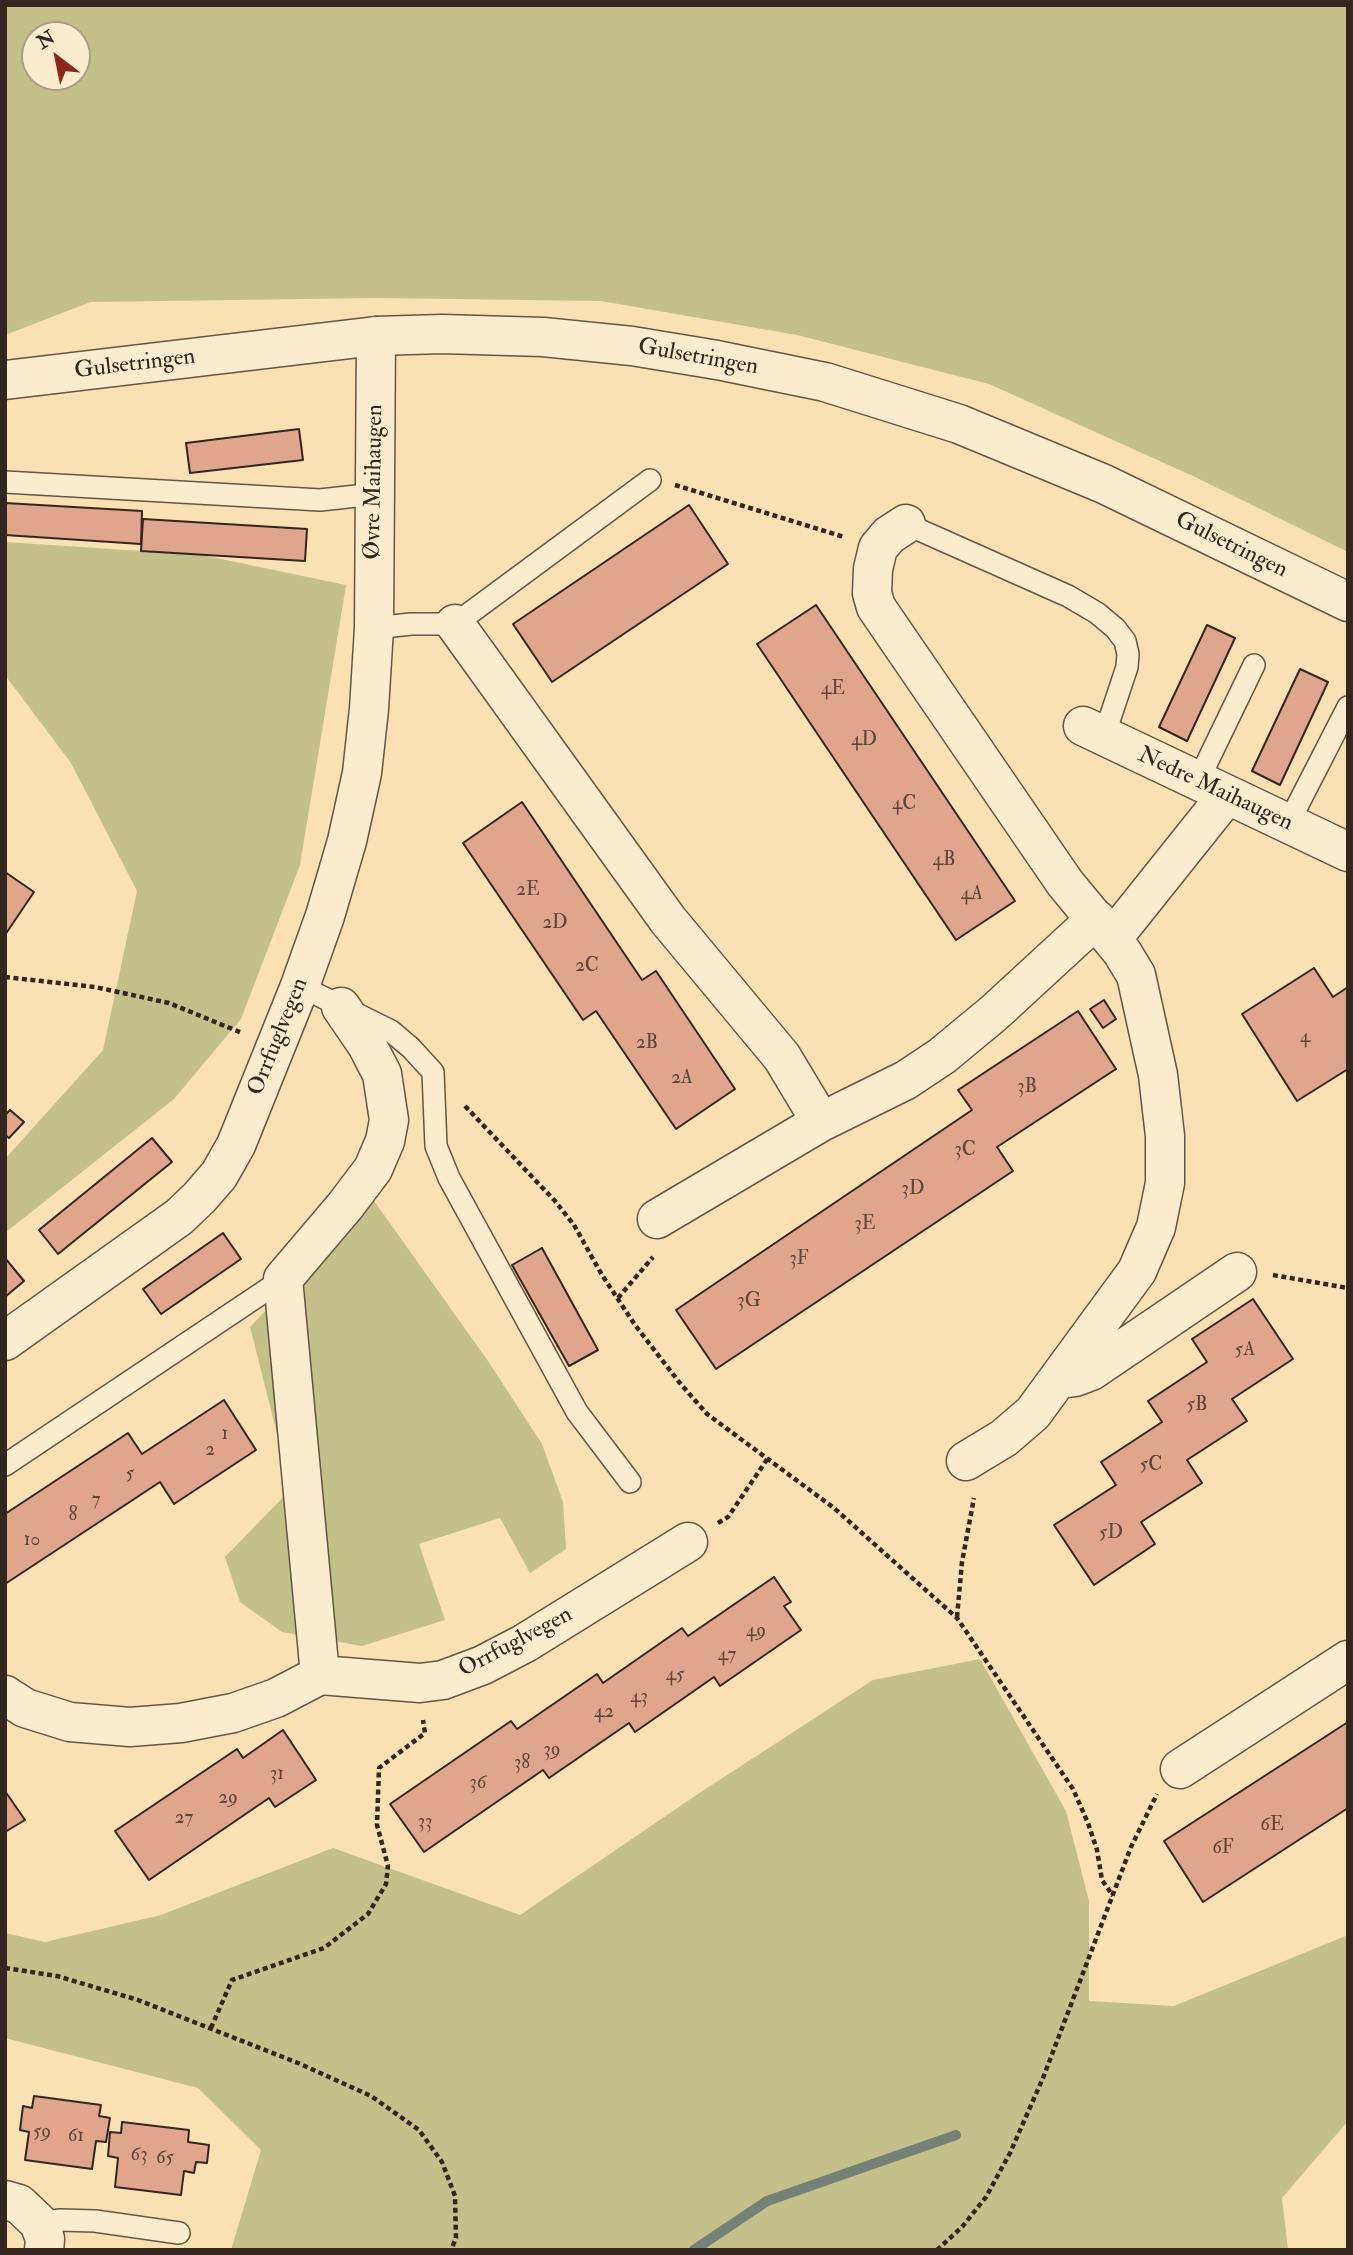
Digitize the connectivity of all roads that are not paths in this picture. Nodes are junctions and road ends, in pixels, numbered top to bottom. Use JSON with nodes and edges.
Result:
{"nodes":[{"id":1,"x":376,"y":336,"type":"junction"},
{"id":2,"x":5,"y":380,"type":"edge"},
{"id":3,"x":650,"y":480,"type":"road end"},
{"id":4,"x":5,"y":482,"type":"edge"},
{"id":5,"x":375,"y":494,"type":"junction"},
{"id":6,"x":892,"y":536,"type":"joint"},
{"id":7,"x":1348,"y":603,"type":"edge"},
{"id":8,"x":455,"y":624,"type":"junction"},
{"id":9,"x":373,"y":628,"type":"junction"},
{"id":10,"x":1254,"y":665,"type":"dead end"},
{"id":11,"x":1348,"y":707,"type":"edge"},
{"id":12,"x":1093,"y":731,"type":"joint"},
{"id":13,"x":1213,"y":788,"type":"junction"},
{"id":14,"x":1288,"y":824,"type":"junction"},
{"id":15,"x":1348,"y":852,"type":"edge"},
{"id":16,"x":1104,"y":929,"type":"junction"},
{"id":17,"x":300,"y":986,"type":"junction"},
{"id":18,"x":341,"y":1007,"type":"junction"},
{"id":19,"x":821,"y":1122,"type":"junction"},
{"id":20,"x":657,"y":1219,"type":"road end"},
{"id":21,"x":1237,"y":1272,"type":"road end"},
{"id":22,"x":283,"y":1279,"type":"junction"},
{"id":23,"x":5,"y":1341,"type":"edge"},
{"id":24,"x":1060,"y":1379,"type":"junction"},
{"id":25,"x":966,"y":1461,"type":"road end"},
{"id":26,"x":5,"y":1465,"type":"edge"},
{"id":27,"x":630,"y":1482,"type":"dead end"},
{"id":28,"x":688,"y":1542,"type":"road end"},
{"id":29,"x":1348,"y":1660,"type":"edge"},
{"id":30,"x":320,"y":1675,"type":"junction"},
{"id":31,"x":5,"y":1695,"type":"edge"},
{"id":32,"x":1180,"y":1769,"type":"road end"},
{"id":33,"x":5,"y":2200,"type":"edge"},
{"id":34,"x":179,"y":2233,"type":"dead end"},
{"id":35,"x":42,"y":2236,"type":"edge"}],
"edges":[{"from":1,"to":2,"type":"street","name":"Gulsetringen"},
{"from":1,"to":5,"type":"street","name":"Øvre Maihaugen"},
{"from":1,"to":7,"type":"street","name":"Gulsetringen"},
{"from":3,"to":8,"type":"lane"},
{"from":4,"to":5,"type":"lane"},
{"from":5,"to":9,"type":"street","name":"Øvre Maihaugen"},
{"from":6,"to":12,"type":"lane"},
{"from":6,"to":16,"type":"street"},
{"from":8,"to":9,"type":"lane"},
{"from":8,"to":19,"type":"street"},
{"from":9,"to":17,"type":"street","name":"Orrfuglvegen"},
{"from":10,"to":13,"type":"lane"},
{"from":11,"to":14,"type":"lane"},
{"from":12,"to":13,"type":"street","name":"Nedre Maihaugen"},
{"from":13,"to":14,"type":"street","name":"Nedre Maihaugen"},
{"from":13,"to":16,"type":"street"},
{"from":14,"to":15,"type":"street","name":"Nedre Maihaugen"},
{"from":16,"to":19,"type":"street"},
{"from":16,"to":24,"type":"street"},
{"from":17,"to":18,"type":"lane"},
{"from":17,"to":23,"type":"street","name":"Orrfuglvegen"},
{"from":18,"to":22,"type":"street"},
{"from":18,"to":27,"type":"lane"},
{"from":19,"to":20,"type":"street"},
{"from":21,"to":24,"type":"street"},
{"from":22,"to":26,"type":"lane"},
{"from":22,"to":30,"type":"street"},
{"from":24,"to":25,"type":"street"},
{"from":28,"to":30,"type":"street","name":"Orrfuglvegen"},
{"from":29,"to":32,"type":"street"},
{"from":30,"to":31,"type":"street"},
{"from":33,"to":35,"type":"street"},
{"from":34,"to":35,"type":"lane"}]}
